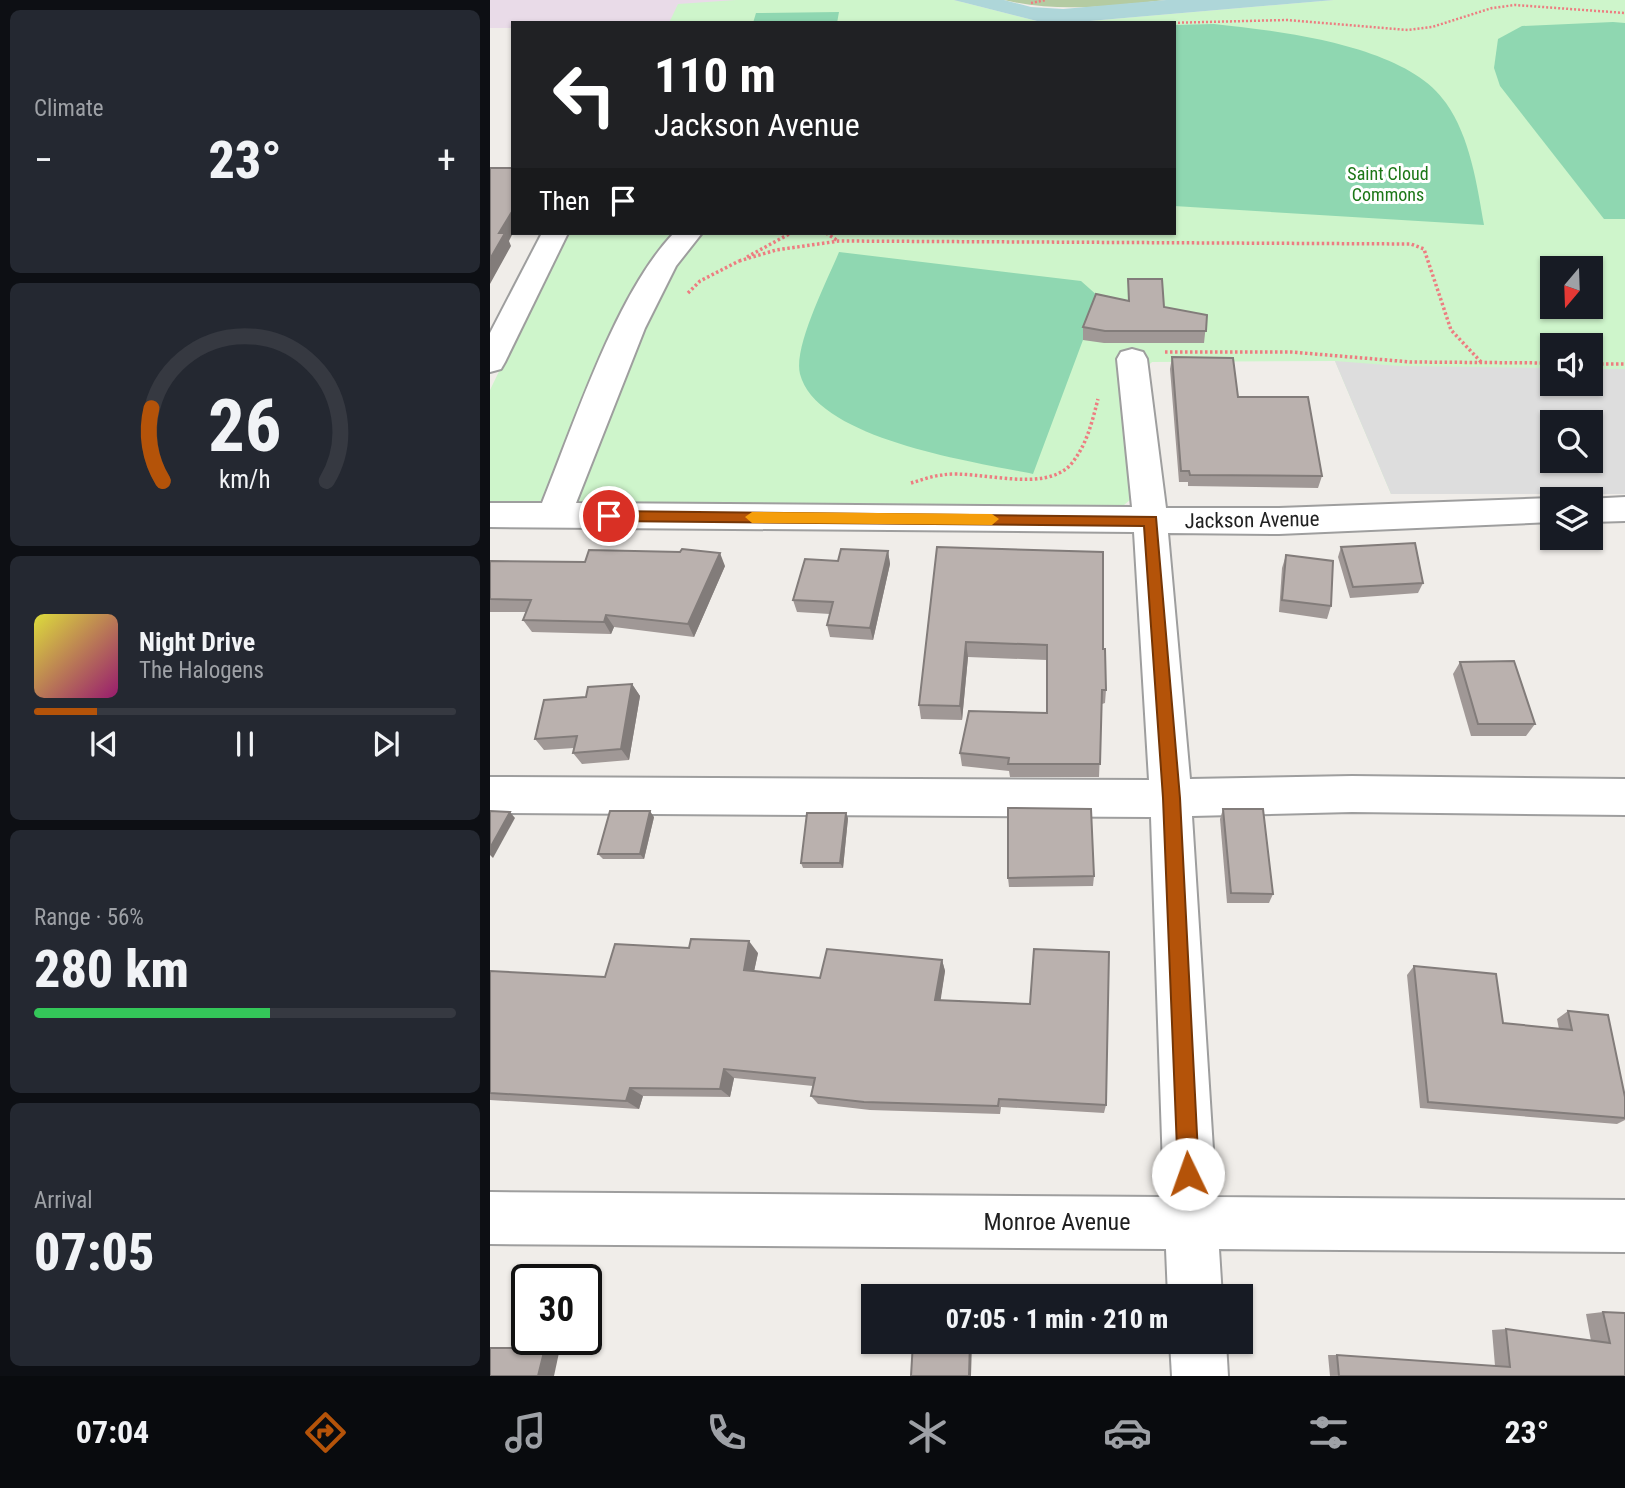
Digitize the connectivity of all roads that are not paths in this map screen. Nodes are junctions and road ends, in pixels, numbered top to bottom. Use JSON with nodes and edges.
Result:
{"nodes":[{"id":1,"x":554,"y":235,"type":"edge"},
{"id":2,"x":686,"y":235,"type":"edge"},
{"id":3,"x":490,"y":362,"type":"edge"},
{"id":4,"x":1133,"y":364,"type":"road end"},
{"id":5,"x":1625,"y":509,"type":"edge"},
{"id":6,"x":1540,"y":510,"type":"edge"},
{"id":7,"x":1603,"y":510,"type":"edge"},
{"id":8,"x":490,"y":515,"type":"edge"},
{"id":9,"x":554,"y":516,"type":"junction"},
{"id":10,"x":1151,"y":521,"type":"junction"},
{"id":11,"x":490,"y":795,"type":"edge"},
{"id":12,"x":1625,"y":797,"type":"edge"},
{"id":13,"x":1171,"y":798,"type":"junction"},
{"id":14,"x":490,"y":1218,"type":"edge"},
{"id":15,"x":1191,"y":1223,"type":"junction"},
{"id":16,"x":1625,"y":1226,"type":"edge"},
{"id":17,"x":1194,"y":1284,"type":"edge"},
{"id":18,"x":1199,"y":1354,"type":"edge"},
{"id":19,"x":1200,"y":1376,"type":"edge"}],
"edges":[{"from":1,"to":3,"type":"street"},
{"from":2,"to":9,"type":"street"},
{"from":4,"to":10,"type":"street"},
{"from":5,"to":7,"type":"street"},
{"from":6,"to":10,"type":"street","name":"Jackson Avenue"},
{"from":8,"to":9,"type":"street","name":"Jackson Avenue"},
{"from":9,"to":10,"type":"street","name":"Jackson Avenue"},
{"from":10,"to":13,"type":"street"},
{"from":11,"to":13,"type":"street"},
{"from":12,"to":13,"type":"street"},
{"from":13,"to":15,"type":"street"},
{"from":14,"to":15,"type":"street","name":"Monroe Avenue"},
{"from":15,"to":16,"type":"street","name":"Monroe Avenue"},
{"from":15,"to":17,"type":"street"},
{"from":18,"to":19,"type":"street"}]}
